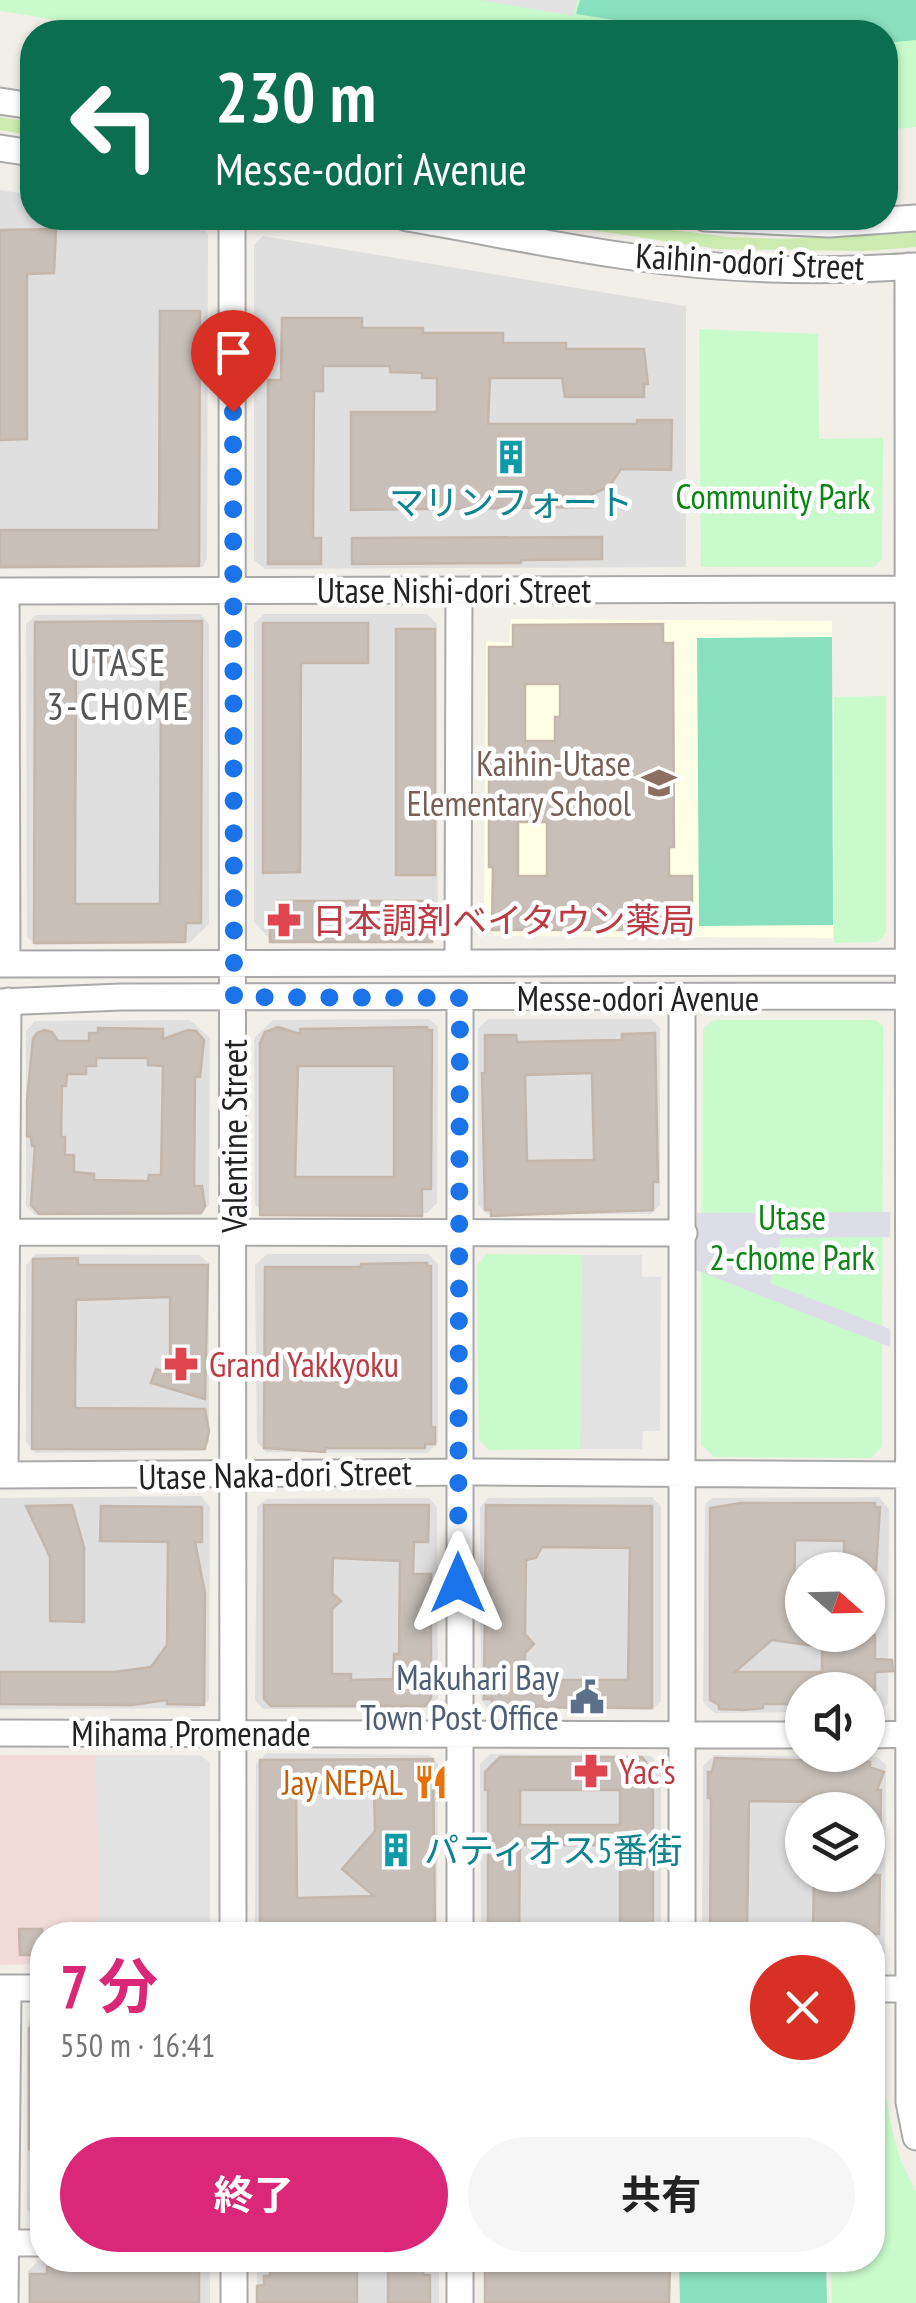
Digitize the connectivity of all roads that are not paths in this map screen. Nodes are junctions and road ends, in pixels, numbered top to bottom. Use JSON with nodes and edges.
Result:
{"nodes":[{"id":1,"x":232,"y":230,"type":"edge"},
{"id":2,"x":475,"y":230,"type":"edge"},
{"id":3,"x":912,"y":266,"type":"edge"},
{"id":4,"x":234,"y":588,"type":"junction"},
{"id":5,"x":907,"y":589,"type":"junction"},
{"id":6,"x":459,"y":591,"type":"junction"},
{"id":7,"x":3,"y":592,"type":"edge"},
{"id":8,"x":912,"y":962,"type":"edge"},
{"id":9,"x":458,"y":963,"type":"junction"},
{"id":10,"x":4,"y":964,"type":"edge"},
{"id":11,"x":234,"y":964,"type":"junction"},
{"id":12,"x":912,"y":996,"type":"edge"},
{"id":13,"x":234,"y":997,"type":"junction"},
{"id":14,"x":460,"y":998,"type":"junction"},
{"id":15,"x":682,"y":998,"type":"junction"},
{"id":16,"x":4,"y":1001,"type":"edge"},
{"id":17,"x":6,"y":1232,"type":"junction"},
{"id":18,"x":458,"y":1232,"type":"junction"},
{"id":19,"x":684,"y":1233,"type":"junction"},
{"id":20,"x":234,"y":1234,"type":"junction"},
{"id":21,"x":458,"y":1472,"type":"junction"},
{"id":22,"x":684,"y":1474,"type":"junction"},
{"id":23,"x":2,"y":1475,"type":"edge"},
{"id":24,"x":910,"y":1475,"type":"junction"},
{"id":25,"x":234,"y":1476,"type":"junction"},
{"id":26,"x":0,"y":1733,"type":"edge"},
{"id":27,"x":232,"y":1733,"type":"junction"},
{"id":28,"x":458,"y":1733,"type":"junction"},
{"id":29,"x":913,"y":1734,"type":"edge"},
{"id":30,"x":683,"y":1735,"type":"junction"},
{"id":31,"x":785,"y":1735,"type":"edge"},
{"id":32,"x":885,"y":1735,"type":"edge"},
{"id":33,"x":234,"y":1922,"type":"edge"},
{"id":34,"x":460,"y":1922,"type":"edge"},
{"id":35,"x":682,"y":1922,"type":"edge"},
{"id":36,"x":4,"y":1988,"type":"edge"},
{"id":37,"x":30,"y":1988,"type":"edge"},
{"id":38,"x":885,"y":1989,"type":"edge"},
{"id":39,"x":909,"y":1989,"type":"junction"},
{"id":40,"x":916,"y":2137,"type":"edge"},
{"id":41,"x":30,"y":2242,"type":"edge"},
{"id":42,"x":6,"y":2243,"type":"junction"},
{"id":43,"x":234,"y":2272,"type":"edge"},
{"id":44,"x":460,"y":2272,"type":"edge"},
{"id":45,"x":5,"y":2303,"type":"edge"},
{"id":46,"x":234,"y":2303,"type":"edge"},
{"id":47,"x":460,"y":2303,"type":"edge"}],
"edges":[{"from":1,"to":4,"type":"street","name":"Valentine Street"},
{"from":2,"to":3,"type":"street","name":"Kaihin-odori Street"},
{"from":3,"to":5,"type":"street"},
{"from":4,"to":6,"type":"street","name":"Utase Nishi-dori Street"},
{"from":4,"to":7,"type":"street","name":"Utase Nishi-dori Street"},
{"from":4,"to":11,"type":"street","name":"Valentine Street"},
{"from":5,"to":6,"type":"street","name":"Utase Nishi-dori Street"},
{"from":5,"to":8,"type":"street"},
{"from":6,"to":9,"type":"street"},
{"from":7,"to":10,"type":"street"},
{"from":8,"to":9,"type":"street","name":"Messe-odori Avenue"},
{"from":8,"to":12,"type":"street"},
{"from":9,"to":11,"type":"street","name":"Messe-odori Avenue"},
{"from":10,"to":11,"type":"street","name":"Messe-odori Avenue"},
{"from":11,"to":13,"type":"street","name":"Valentine Street"},
{"from":12,"to":15,"type":"street","name":"Messe-odori Avenue"},
{"from":12,"to":24,"type":"street"},
{"from":13,"to":14,"type":"street","name":"Messe-odori Avenue"},
{"from":13,"to":16,"type":"street","name":"Messe-odori Avenue"},
{"from":13,"to":20,"type":"street","name":"Valentine Street"},
{"from":14,"to":15,"type":"street","name":"Messe-odori Avenue"},
{"from":14,"to":18,"type":"street"},
{"from":15,"to":19,"type":"street"},
{"from":16,"to":17,"type":"street"},
{"from":17,"to":20,"type":"street"},
{"from":17,"to":23,"type":"street"},
{"from":18,"to":19,"type":"street"},
{"from":18,"to":20,"type":"street"},
{"from":18,"to":21,"type":"street"},
{"from":19,"to":22,"type":"street"},
{"from":20,"to":25,"type":"street","name":"Valentine Street"},
{"from":21,"to":22,"type":"street","name":"Utase Naka-dori Street"},
{"from":21,"to":25,"type":"street","name":"Utase Naka-dori Street"},
{"from":21,"to":28,"type":"street"},
{"from":22,"to":24,"type":"street","name":"Utase Naka-dori Street"},
{"from":22,"to":30,"type":"street"},
{"from":23,"to":25,"type":"street","name":"Utase Naka-dori Street"},
{"from":24,"to":29,"type":"street"},
{"from":25,"to":27,"type":"street","name":"Valentine Street"},
{"from":26,"to":27,"type":"street","name":"Mihama Promenade"},
{"from":27,"to":28,"type":"street","name":"Mihama Promenade"},
{"from":27,"to":33,"type":"street","name":"Valentine Street"},
{"from":28,"to":30,"type":"street","name":"Mihama Promenade"},
{"from":28,"to":34,"type":"street"},
{"from":29,"to":32,"type":"street"},
{"from":29,"to":39,"type":"street"},
{"from":30,"to":31,"type":"street","name":"Mihama Promenade"},
{"from":30,"to":35,"type":"street"},
{"from":36,"to":37,"type":"street"},
{"from":36,"to":42,"type":"street"},
{"from":38,"to":39,"type":"street"},
{"from":39,"to":40,"type":"street"},
{"from":41,"to":42,"type":"street"},
{"from":42,"to":45,"type":"street"},
{"from":43,"to":46,"type":"street"},
{"from":44,"to":47,"type":"street"}]}
